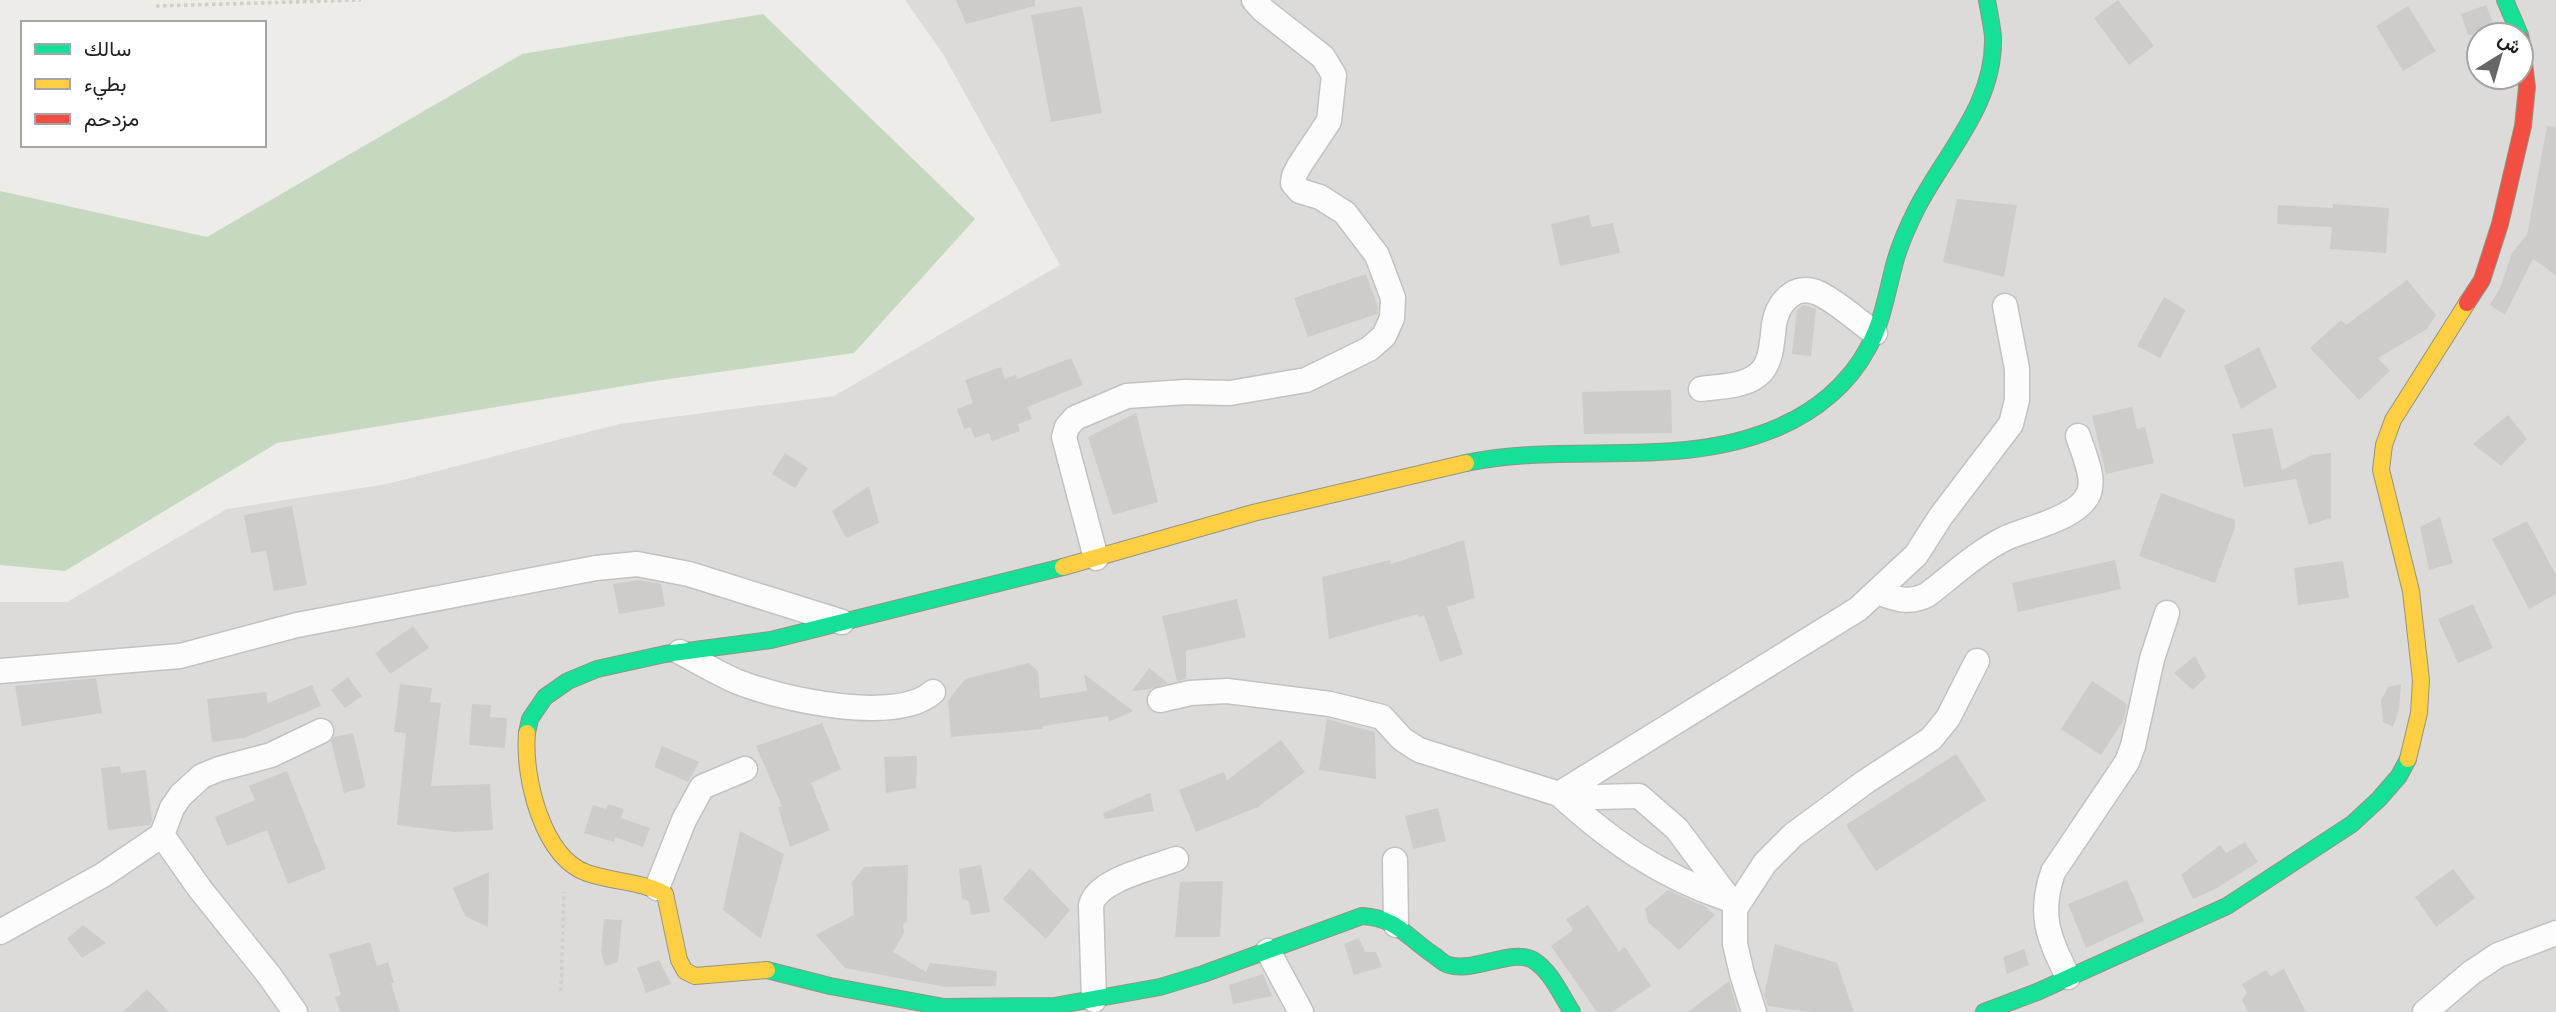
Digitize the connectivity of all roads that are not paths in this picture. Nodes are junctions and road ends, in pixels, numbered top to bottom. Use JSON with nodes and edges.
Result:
{"nodes":[{"id":1,"x":1255,"y":0,"type":"edge"},
{"id":2,"x":1987,"y":0,"type":"edge"},
{"id":3,"x":2505,"y":0,"type":"edge"},
{"id":4,"x":2514,"y":21,"type":"edge"},
{"id":5,"x":2527,"y":91,"type":"edge"},
{"id":6,"x":2005,"y":306,"type":"dead end"},
{"id":7,"x":1875,"y":334,"type":"junction"},
{"id":8,"x":1701,"y":389,"type":"dead end"},
{"id":9,"x":2078,"y":436,"type":"dead end"},
{"id":10,"x":1096,"y":558,"type":"junction"},
{"id":11,"x":1877,"y":592,"type":"junction"},
{"id":12,"x":2167,"y":613,"type":"dead end"},
{"id":13,"x":842,"y":622,"type":"junction"},
{"id":14,"x":680,"y":652,"type":"junction"},
{"id":15,"x":1977,"y":661,"type":"dead end"},
{"id":16,"x":0,"y":671,"type":"edge"},
{"id":17,"x":933,"y":692,"type":"dead end"},
{"id":18,"x":1160,"y":700,"type":"dead end"},
{"id":19,"x":321,"y":731,"type":"dead end"},
{"id":20,"x":745,"y":769,"type":"dead end"},
{"id":21,"x":1559,"y":794,"type":"junction"},
{"id":22,"x":162,"y":835,"type":"junction"},
{"id":23,"x":1176,"y":859,"type":"dead end"},
{"id":24,"x":1395,"y":860,"type":"dead end"},
{"id":25,"x":657,"y":888,"type":"junction"},
{"id":26,"x":1732,"y":904,"type":"junction"},
{"id":27,"x":1396,"y":925,"type":"junction"},
{"id":28,"x":0,"y":932,"type":"edge"},
{"id":29,"x":2556,"y":933,"type":"edge"},
{"id":30,"x":1268,"y":951,"type":"junction"},
{"id":31,"x":2068,"y":978,"type":"junction"},
{"id":32,"x":1094,"y":1000,"type":"junction"},
{"id":33,"x":295,"y":1012,"type":"edge"},
{"id":34,"x":1301,"y":1012,"type":"edge"},
{"id":35,"x":1573,"y":1012,"type":"edge"},
{"id":36,"x":1754,"y":1012,"type":"edge"},
{"id":37,"x":1984,"y":1012,"type":"edge"},
{"id":38,"x":2425,"y":1012,"type":"edge"}],
"edges":[{"from":1,"to":10,"type":"street"},
{"from":2,"to":7,"type":"street"},
{"from":3,"to":4,"type":"street"},
{"from":5,"to":31,"type":"street"},
{"from":6,"to":11,"type":"street"},
{"from":7,"to":8,"type":"street"},
{"from":7,"to":10,"type":"street"},
{"from":9,"to":11,"type":"street"},
{"from":10,"to":13,"type":"street"},
{"from":11,"to":21,"type":"street"},
{"from":12,"to":31,"type":"street"},
{"from":13,"to":14,"type":"street"},
{"from":13,"to":16,"type":"street"},
{"from":14,"to":17,"type":"street"},
{"from":14,"to":25,"type":"street"},
{"from":15,"to":26,"type":"street"},
{"from":18,"to":21,"type":"street"},
{"from":19,"to":22,"type":"street"},
{"from":20,"to":25,"type":"street"},
{"from":21,"to":26,"type":"street"},
{"from":21,"to":26,"type":"street"},
{"from":22,"to":28,"type":"street"},
{"from":22,"to":33,"type":"street"},
{"from":23,"to":32,"type":"street"},
{"from":24,"to":27,"type":"street"},
{"from":25,"to":32,"type":"street"},
{"from":26,"to":36,"type":"street"},
{"from":27,"to":30,"type":"street"},
{"from":27,"to":35,"type":"street"},
{"from":29,"to":38,"type":"street"},
{"from":30,"to":32,"type":"street"},
{"from":30,"to":34,"type":"street"},
{"from":31,"to":37,"type":"street"}]}
